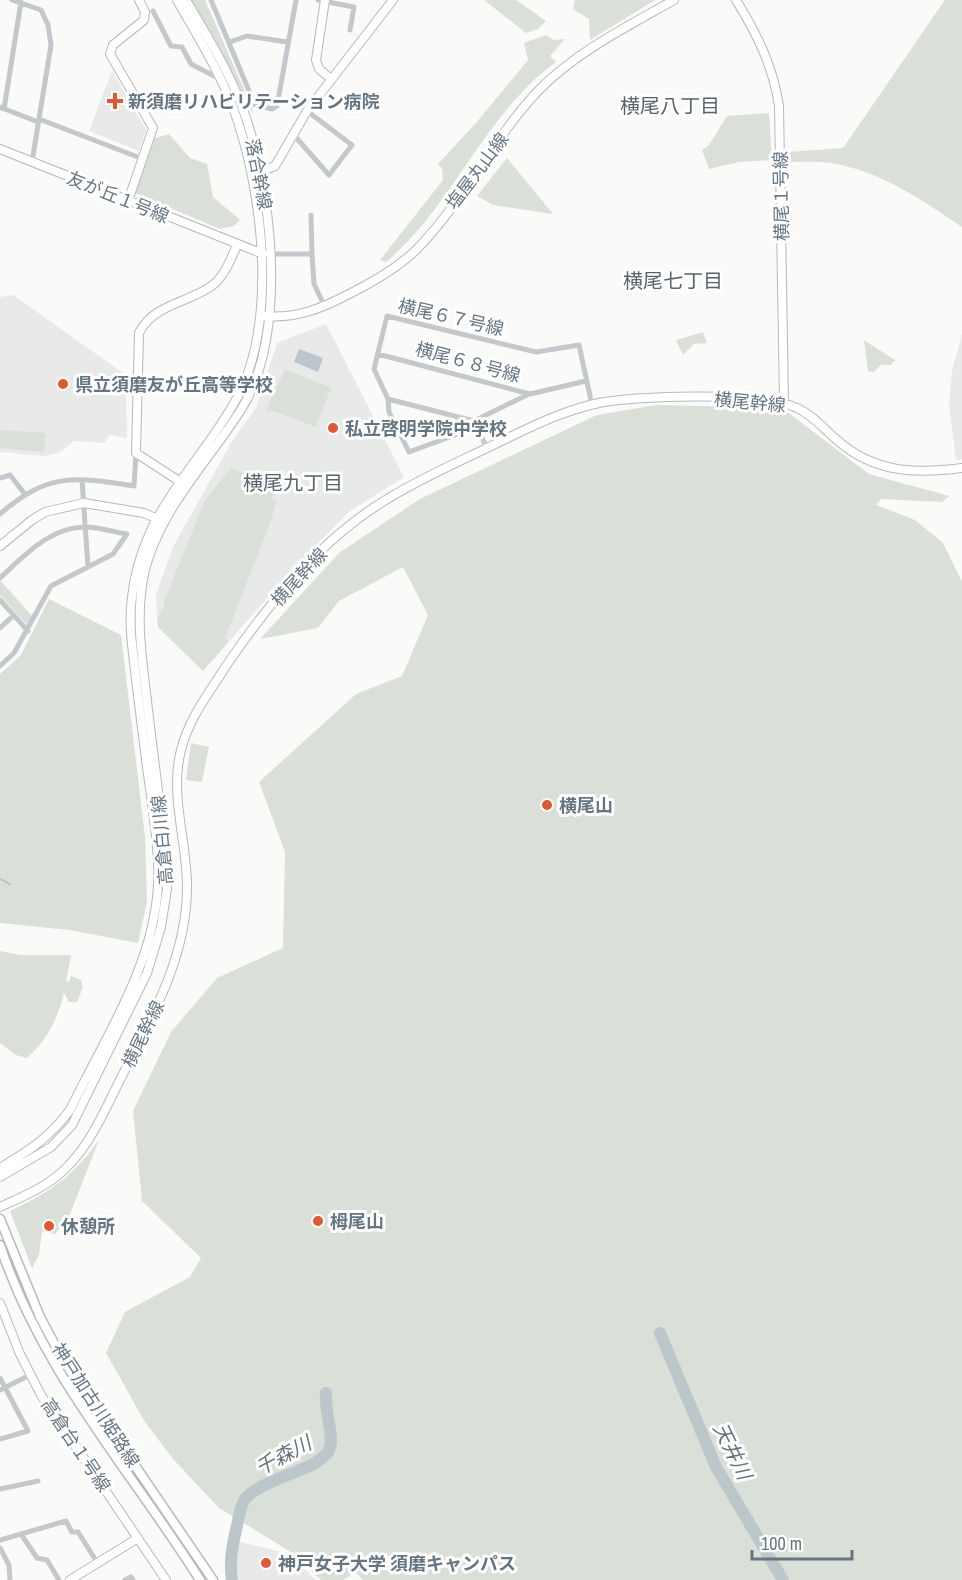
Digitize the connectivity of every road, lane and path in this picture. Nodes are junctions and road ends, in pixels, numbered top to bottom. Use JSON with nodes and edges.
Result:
{"nodes":[{"id":1,"x":12,"y":0,"type":"edge"},
{"id":2,"x":139,"y":0,"type":"edge"},
{"id":3,"x":177,"y":0,"type":"edge"},
{"id":4,"x":186,"y":0,"type":"edge"},
{"id":5,"x":212,"y":0,"type":"edge"},
{"id":6,"x":296,"y":0,"type":"edge"},
{"id":7,"x":323,"y":0,"type":"edge"},
{"id":8,"x":393,"y":0,"type":"edge"},
{"id":9,"x":674,"y":0,"type":"edge"},
{"id":10,"x":736,"y":0,"type":"edge"},
{"id":11,"x":21,"y":2,"type":"junction"},
{"id":12,"x":343,"y":2,"type":"edge"},
{"id":13,"x":153,"y":11,"type":"dead end"},
{"id":14,"x":350,"y":30,"type":"dead end"},
{"id":15,"x":230,"y":42,"type":"junction"},
{"id":16,"x":287,"y":42,"type":"junction"},
{"id":17,"x":331,"y":79,"type":"junction"},
{"id":18,"x":222,"y":80,"type":"junction"},
{"id":19,"x":2,"y":108,"type":"edge"},
{"id":20,"x":307,"y":111,"type":"junction"},
{"id":21,"x":39,"y":121,"type":"junction"},
{"id":22,"x":292,"y":134,"type":"junction"},
{"id":23,"x":0,"y":149,"type":"edge"},
{"id":24,"x":143,"y":159,"type":"junction"},
{"id":25,"x":32,"y":162,"type":"junction"},
{"id":26,"x":255,"y":174,"type":"junction"},
{"id":27,"x":128,"y":201,"type":"junction"},
{"id":28,"x":311,"y":215,"type":"dead end"},
{"id":29,"x":237,"y":245,"type":"junction"},
{"id":30,"x":261,"y":254,"type":"junction"},
{"id":31,"x":270,"y":254,"type":"junction"},
{"id":32,"x":312,"y":254,"type":"junction"},
{"id":33,"x":326,"y":307,"type":"junction"},
{"id":34,"x":259,"y":315,"type":"junction"},
{"id":35,"x":268,"y":316,"type":"junction"},
{"id":36,"x":378,"y":354,"type":"junction"},
{"id":37,"x":586,"y":381,"type":"junction"},
{"id":38,"x":530,"y":394,"type":"junction"},
{"id":39,"x":388,"y":399,"type":"junction"},
{"id":40,"x":784,"y":402,"type":"junction"},
{"id":41,"x":592,"y":405,"type":"junction"},
{"id":42,"x":458,"y":417,"type":"junction"},
{"id":43,"x":474,"y":421,"type":"junction"},
{"id":44,"x":487,"y":448,"type":"junction"},
{"id":45,"x":136,"y":453,"type":"junction"},
{"id":46,"x":962,"y":468,"type":"edge"},
{"id":47,"x":0,"y":478,"type":"edge"},
{"id":48,"x":82,"y":480,"type":"junction"},
{"id":49,"x":180,"y":481,"type":"junction"},
{"id":50,"x":24,"y":493,"type":"junction"},
{"id":51,"x":84,"y":503,"type":"junction"},
{"id":52,"x":0,"y":514,"type":"edge"},
{"id":53,"x":156,"y":517,"type":"junction"},
{"id":54,"x":164,"y":522,"type":"junction"},
{"id":55,"x":84,"y":527,"type":"junction"},
{"id":56,"x":0,"y":546,"type":"edge"},
{"id":57,"x":88,"y":567,"type":"junction"},
{"id":58,"x":0,"y":578,"type":"edge"},
{"id":59,"x":0,"y":600,"type":"edge"},
{"id":60,"x":14,"y":616,"type":"junction"},
{"id":61,"x":0,"y":628,"type":"edge"},
{"id":62,"x":28,"y":631,"type":"junction"},
{"id":63,"x":0,"y":666,"type":"edge"},
{"id":64,"x":0,"y":1168,"type":"edge"},
{"id":65,"x":0,"y":1177,"type":"edge"},
{"id":66,"x":0,"y":1207,"type":"edge"},
{"id":67,"x":0,"y":1219,"type":"edge"},
{"id":68,"x":0,"y":1245,"type":"edge"},
{"id":69,"x":0,"y":1303,"type":"edge"},
{"id":70,"x":30,"y":1375,"type":"junction"},
{"id":71,"x":0,"y":1378,"type":"edge"},
{"id":72,"x":3,"y":1389,"type":"edge"},
{"id":73,"x":0,"y":1439,"type":"edge"},
{"id":74,"x":38,"y":1481,"type":"dead end"},
{"id":75,"x":0,"y":1489,"type":"edge"},
{"id":76,"x":21,"y":1534,"type":"junction"},
{"id":77,"x":138,"y":1538,"type":"junction"},
{"id":78,"x":0,"y":1540,"type":"edge"},
{"id":79,"x":0,"y":1548,"type":"edge"},
{"id":80,"x":97,"y":1562,"type":"junction"},
{"id":81,"x":10,"y":1580,"type":"edge"},
{"id":82,"x":59,"y":1580,"type":"edge"},
{"id":83,"x":70,"y":1580,"type":"edge"},
{"id":84,"x":125,"y":1580,"type":"edge"},
{"id":85,"x":133,"y":1580,"type":"edge"},
{"id":86,"x":166,"y":1580,"type":"edge"},
{"id":87,"x":200,"y":1580,"type":"edge"},
{"id":88,"x":213,"y":1580,"type":"edge"}],
"edges":[{"from":1,"to":11,"type":"street"},
{"from":2,"to":24,"type":"street"},
{"from":3,"to":18,"type":"street","name":"落合幹線"},
{"from":4,"to":26,"type":"street","name":"落合幹線"},
{"from":5,"to":15,"type":"street"},
{"from":6,"to":16,"type":"street"},
{"from":7,"to":12,"type":"street"},
{"from":7,"to":17,"type":"street"},
{"from":8,"to":17,"type":"street"},
{"from":9,"to":33,"type":"street","name":"塩屋丸山線"},
{"from":10,"to":40,"type":"street","name":"横尾１号線"},
{"from":11,"to":19,"type":"street"},
{"from":11,"to":21,"type":"street"},
{"from":12,"to":14,"type":"street"},
{"from":13,"to":18,"type":"street"},
{"from":15,"to":16,"type":"street"},
{"from":15,"to":16,"type":"street"},
{"from":17,"to":20,"type":"street"},
{"from":18,"to":26,"type":"street","name":"落合幹線"},
{"from":19,"to":21,"type":"street"},
{"from":20,"to":22,"type":"street"},
{"from":20,"to":22,"type":"street"},
{"from":21,"to":24,"type":"street"},
{"from":21,"to":25,"type":"street"},
{"from":22,"to":26,"type":"street"},
{"from":23,"to":25,"type":"street","name":"友が丘１号線"},
{"from":24,"to":27,"type":"street"},
{"from":25,"to":27,"type":"street","name":"友が丘１号線"},
{"from":26,"to":30,"type":"street","name":"落合幹線"},
{"from":26,"to":31,"type":"street","name":"落合幹線"},
{"from":27,"to":29,"type":"street","name":"友が丘１号線"},
{"from":28,"to":32,"type":"street"},
{"from":29,"to":30,"type":"street"},
{"from":29,"to":45,"type":"street"},
{"from":30,"to":31,"type":"street"},
{"from":30,"to":34,"type":"street"},
{"from":31,"to":32,"type":"street"},
{"from":31,"to":35,"type":"street"},
{"from":32,"to":33,"type":"street"},
{"from":33,"to":35,"type":"street","name":"塩屋丸山線"},
{"from":34,"to":35,"type":"street","name":"塩屋丸山線"},
{"from":34,"to":49,"type":"street"},
{"from":35,"to":54,"type":"street"},
{"from":36,"to":37,"type":"street","name":"横尾６７号線"},
{"from":36,"to":38,"type":"street","name":"横尾６８号線"},
{"from":36,"to":39,"type":"street","name":"横尾６７号線"},
{"from":37,"to":38,"type":"street","name":"横尾６８号線"},
{"from":37,"to":41,"type":"street","name":"横尾６７号線"},
{"from":38,"to":43,"type":"street"},
{"from":39,"to":42,"type":"street"},
{"from":39,"to":42,"type":"street","name":"横尾６７号線"},
{"from":40,"to":41,"type":"street","name":"横尾幹線"},
{"from":40,"to":46,"type":"street","name":"横尾幹線"},
{"from":41,"to":44,"type":"street","name":"横尾幹線"},
{"from":42,"to":43,"type":"street"},
{"from":43,"to":44,"type":"street"},
{"from":44,"to":66,"type":"street","name":"横尾幹線"},
{"from":45,"to":48,"type":"street"},
{"from":45,"to":49,"type":"street"},
{"from":47,"to":50,"type":"street"},
{"from":48,"to":50,"type":"street"},
{"from":48,"to":51,"type":"street"},
{"from":49,"to":53,"type":"street"},
{"from":50,"to":52,"type":"street"},
{"from":51,"to":53,"type":"street"},
{"from":51,"to":55,"type":"street"},
{"from":51,"to":56,"type":"street"},
{"from":53,"to":54,"type":"street"},
{"from":53,"to":64,"type":"street","name":"高倉白川線"},
{"from":54,"to":65,"type":"street","name":"高倉白川線"},
{"from":55,"to":57,"type":"street"},
{"from":55,"to":57,"type":"street"},
{"from":55,"to":58,"type":"street"},
{"from":57,"to":62,"type":"street"},
{"from":59,"to":60,"type":"street"},
{"from":60,"to":61,"type":"street"},
{"from":60,"to":62,"type":"street"},
{"from":62,"to":63,"type":"street"},
{"from":67,"to":88,"type":"main road","name":"神戸加古川姫路線"},
{"from":68,"to":87,"type":"main road","name":"神戸加古川姫路線"},
{"from":69,"to":70,"type":"street","name":"高倉台１号線"},
{"from":70,"to":72,"type":"street"},
{"from":70,"to":77,"type":"street","name":"高倉台１号線"},
{"from":71,"to":72,"type":"street"},
{"from":72,"to":73,"type":"street"},
{"from":74,"to":75,"type":"street"},
{"from":76,"to":78,"type":"street"},
{"from":76,"to":80,"type":"street"},
{"from":76,"to":82,"type":"street"},
{"from":77,"to":80,"type":"street"},
{"from":77,"to":86,"type":"street","name":"高倉台１号線"},
{"from":79,"to":81,"type":"street"},
{"from":80,"to":83,"type":"street"},
{"from":84,"to":85,"type":"street"}]}
